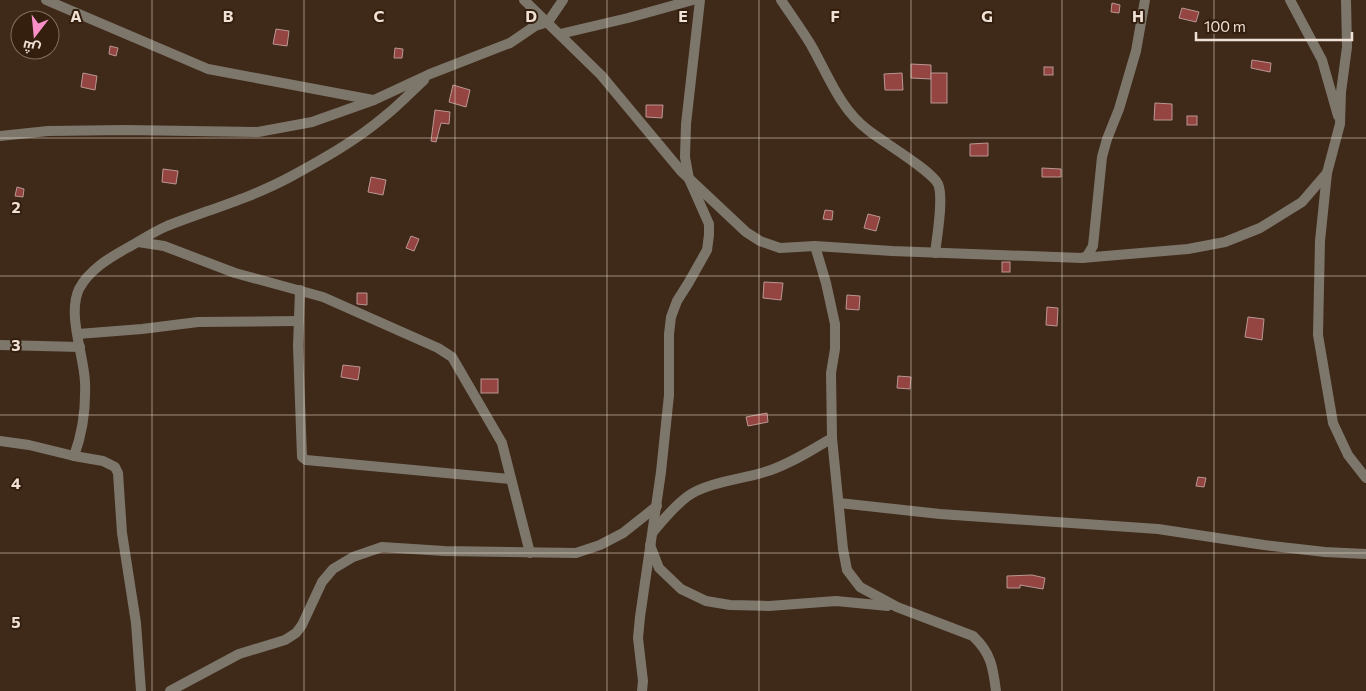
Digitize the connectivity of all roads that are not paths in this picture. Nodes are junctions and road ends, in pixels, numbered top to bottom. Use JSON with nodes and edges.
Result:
{"nodes":[{"id":1,"x":46,"y":0,"type":"edge"},
{"id":2,"x":524,"y":0,"type":"edge"},
{"id":3,"x":563,"y":0,"type":"edge"},
{"id":4,"x":693,"y":0,"type":"edge"},
{"id":5,"x":700,"y":0,"type":"edge"},
{"id":6,"x":781,"y":0,"type":"edge"},
{"id":7,"x":1145,"y":0,"type":"edge"},
{"id":8,"x":1290,"y":0,"type":"edge"},
{"id":9,"x":1346,"y":0,"type":"edge"},
{"id":10,"x":548,"y":22,"type":"junction"},
{"id":11,"x":560,"y":34,"type":"junction"},
{"id":12,"x":430,"y":74,"type":"junction"},
{"id":13,"x":374,"y":100,"type":"junction"},
{"id":14,"x":1340,"y":124,"type":"junction"},
{"id":15,"x":0,"y":136,"type":"edge"},
{"id":16,"x":1327,"y":173,"type":"junction"},
{"id":17,"x":689,"y":179,"type":"junction"},
{"id":18,"x":138,"y":242,"type":"junction"},
{"id":19,"x":815,"y":246,"type":"junction"},
{"id":20,"x":935,"y":253,"type":"junction"},
{"id":21,"x":1082,"y":258,"type":"junction"},
{"id":22,"x":300,"y":290,"type":"junction"},
{"id":23,"x":299,"y":321,"type":"junction"},
{"id":24,"x":78,"y":334,"type":"junction"},
{"id":25,"x":0,"y":345,"type":"edge"},
{"id":26,"x":80,"y":347,"type":"junction"},
{"id":27,"x":832,"y":438,"type":"junction"},
{"id":28,"x":0,"y":441,"type":"edge"},
{"id":29,"x":74,"y":456,"type":"junction"},
{"id":30,"x":1366,"y":478,"type":"edge"},
{"id":31,"x":511,"y":479,"type":"junction"},
{"id":32,"x":839,"y":503,"type":"junction"},
{"id":33,"x":656,"y":506,"type":"junction"},
{"id":34,"x":652,"y":533,"type":"junction"},
{"id":35,"x":650,"y":545,"type":"junction"},
{"id":36,"x":530,"y":553,"type":"junction"},
{"id":37,"x":1366,"y":554,"type":"edge"},
{"id":38,"x":897,"y":607,"type":"junction"},
{"id":39,"x":141,"y":691,"type":"edge"},
{"id":40,"x":170,"y":691,"type":"edge"},
{"id":41,"x":642,"y":691,"type":"edge"},
{"id":42,"x":996,"y":691,"type":"edge"}],
"edges":[{"from":1,"to":13,"type":"street"},
{"from":2,"to":10,"type":"street"},
{"from":3,"to":10,"type":"street"},
{"from":4,"to":11,"type":"street"},
{"from":5,"to":17,"type":"street"},
{"from":6,"to":20,"type":"street"},
{"from":7,"to":21,"type":"street"},
{"from":8,"to":14,"type":"street"},
{"from":9,"to":14,"type":"street"},
{"from":10,"to":11,"type":"street"},
{"from":10,"to":12,"type":"street"},
{"from":11,"to":17,"type":"street"},
{"from":12,"to":13,"type":"street"},
{"from":12,"to":18,"type":"street"},
{"from":13,"to":15,"type":"street"},
{"from":14,"to":16,"type":"street"},
{"from":16,"to":21,"type":"street"},
{"from":16,"to":30,"type":"street"},
{"from":17,"to":19,"type":"street"},
{"from":17,"to":33,"type":"street"},
{"from":18,"to":22,"type":"street"},
{"from":18,"to":24,"type":"street"},
{"from":19,"to":20,"type":"street"},
{"from":19,"to":27,"type":"street"},
{"from":20,"to":21,"type":"street"},
{"from":22,"to":23,"type":"street"},
{"from":22,"to":31,"type":"street"},
{"from":23,"to":24,"type":"street"},
{"from":23,"to":31,"type":"street"},
{"from":24,"to":26,"type":"street"},
{"from":25,"to":26,"type":"street"},
{"from":26,"to":29,"type":"street"},
{"from":27,"to":32,"type":"street"},
{"from":27,"to":34,"type":"street"},
{"from":28,"to":29,"type":"street"},
{"from":29,"to":39,"type":"street"},
{"from":31,"to":36,"type":"street"},
{"from":32,"to":37,"type":"street"},
{"from":32,"to":38,"type":"street"},
{"from":33,"to":34,"type":"street"},
{"from":33,"to":36,"type":"street"},
{"from":34,"to":35,"type":"street"},
{"from":35,"to":38,"type":"street"},
{"from":35,"to":41,"type":"street"},
{"from":36,"to":40,"type":"street"},
{"from":38,"to":42,"type":"street"}]}
